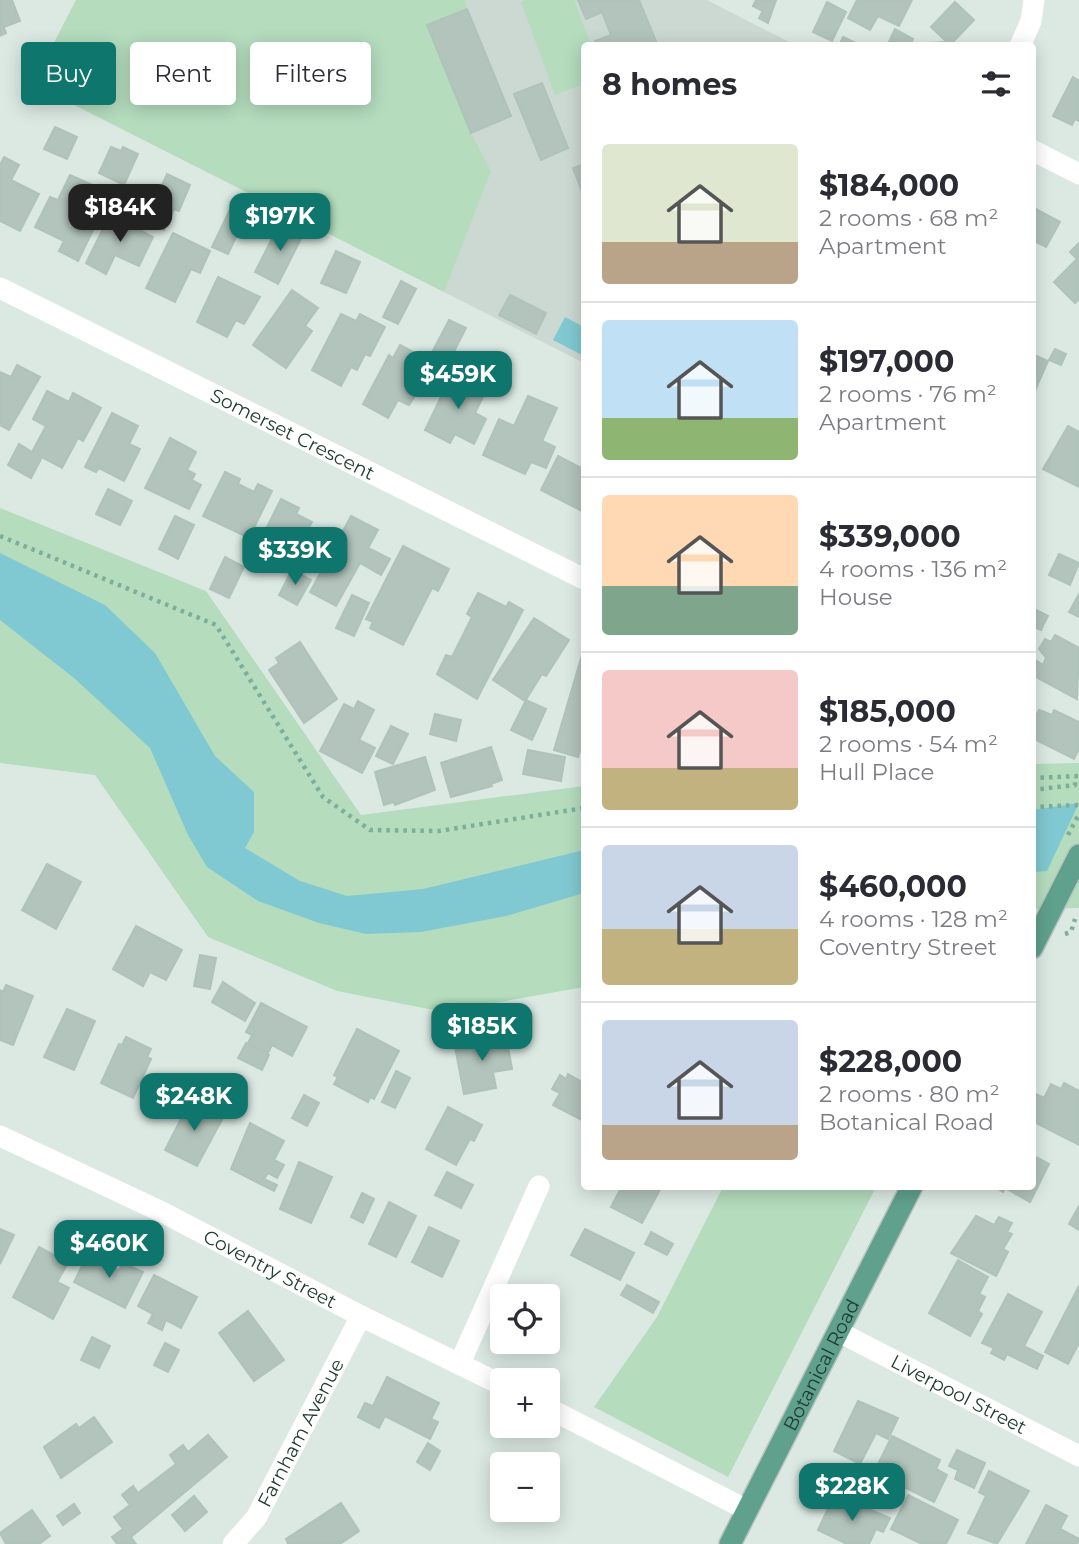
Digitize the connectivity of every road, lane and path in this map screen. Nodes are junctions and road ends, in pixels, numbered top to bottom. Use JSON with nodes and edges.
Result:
{"nodes":[{"id":1,"x":1034,"y":0,"type":"edge"},
{"id":2,"x":1022,"y":42,"type":"edge"},
{"id":3,"x":1036,"y":152,"type":"edge"},
{"id":4,"x":1079,"y":174,"type":"edge"},
{"id":5,"x":0,"y":288,"type":"edge"},
{"id":6,"x":0,"y":537,"type":"edge"},
{"id":7,"x":581,"y":578,"type":"edge"},
{"id":8,"x":1077,"y":777,"type":"edge"},
{"id":9,"x":1036,"y":778,"type":"edge"},
{"id":10,"x":1036,"y":790,"type":"edge"},
{"id":11,"x":1079,"y":804,"type":"edge"},
{"id":12,"x":1036,"y":807,"type":"edge"},
{"id":13,"x":581,"y":808,"type":"edge"},
{"id":14,"x":1079,"y":855,"type":"edge"},
{"id":15,"x":1036,"y":940,"type":"edge"},
{"id":16,"x":0,"y":1136,"type":"edge"},
{"id":17,"x":539,"y":1186,"type":"dead end"},
{"id":18,"x":910,"y":1190,"type":"edge"},
{"id":19,"x":361,"y":1316,"type":"junction"},
{"id":20,"x":839,"y":1332,"type":"junction"},
{"id":21,"x":460,"y":1363,"type":"junction"},
{"id":22,"x":490,"y":1379,"type":"edge"},
{"id":23,"x":560,"y":1414,"type":"edge"},
{"id":24,"x":1079,"y":1456,"type":"edge"},
{"id":25,"x":747,"y":1510,"type":"junction"},
{"id":26,"x":233,"y":1544,"type":"edge"},
{"id":27,"x":730,"y":1544,"type":"edge"}],
"edges":[{"from":1,"to":2,"type":"street"},
{"from":3,"to":4,"type":"street"},
{"from":5,"to":7,"type":"street","name":"Somerset Crescent"},
{"from":6,"to":13,"type":"path"},
{"from":8,"to":9,"type":"path"},
{"from":8,"to":10,"type":"path"},
{"from":11,"to":12,"type":"path"},
{"from":14,"to":15,"type":"main road"},
{"from":16,"to":19,"type":"street","name":"Coventry Street"},
{"from":17,"to":21,"type":"street"},
{"from":18,"to":20,"type":"main road","name":"Botanical Road"},
{"from":19,"to":21,"type":"street","name":"Coventry Street"},
{"from":19,"to":26,"type":"street","name":"Farnham Avenue"},
{"from":20,"to":24,"type":"street","name":"Liverpool Street"},
{"from":20,"to":25,"type":"main road","name":"Botanical Road"},
{"from":21,"to":22,"type":"street","name":"Coventry Street"},
{"from":23,"to":25,"type":"street"},
{"from":25,"to":27,"type":"main road","name":"Botanical Road"}]}
